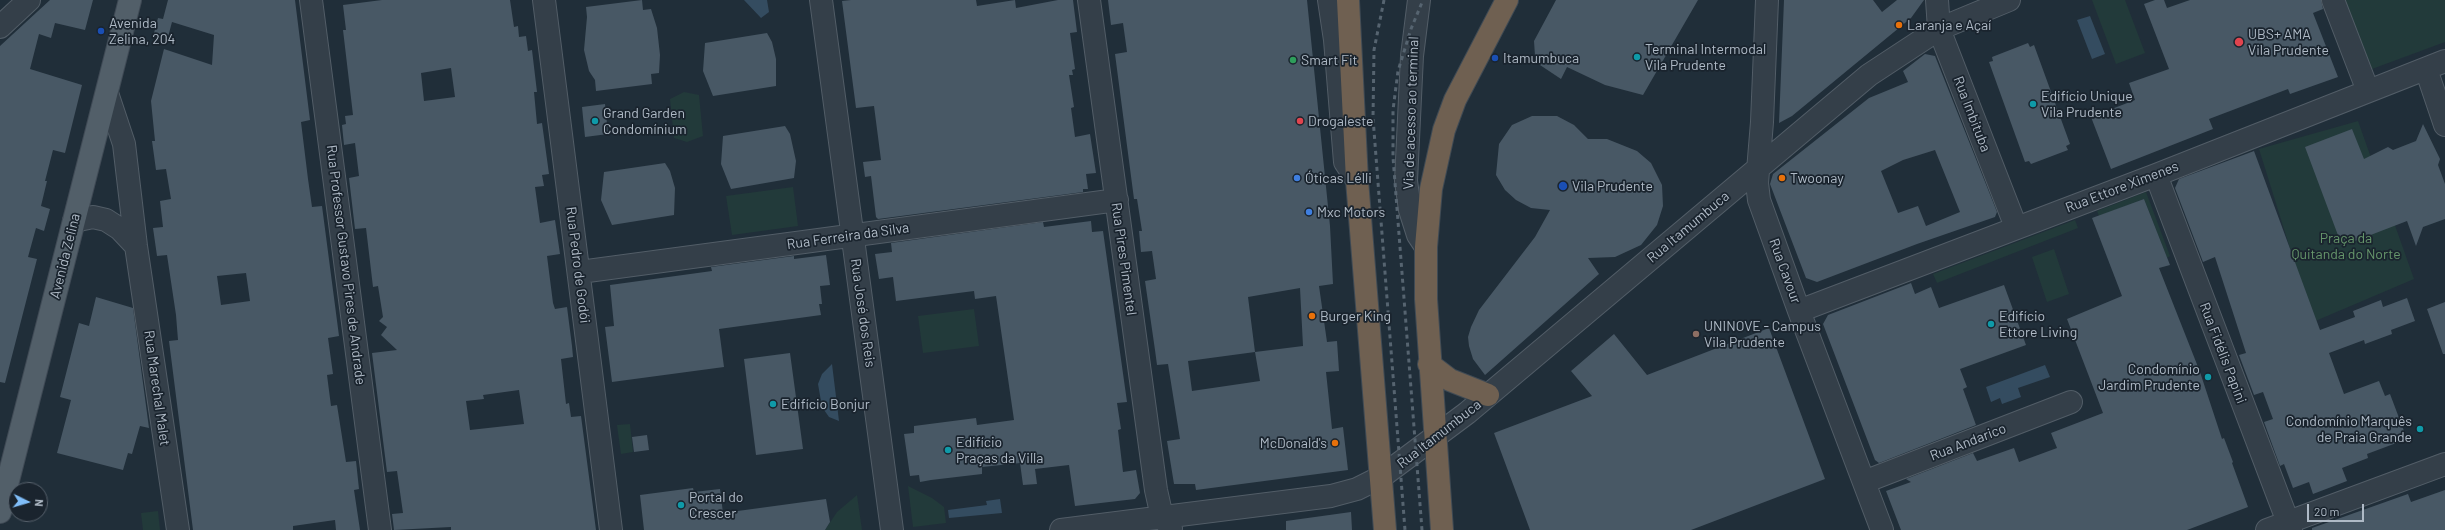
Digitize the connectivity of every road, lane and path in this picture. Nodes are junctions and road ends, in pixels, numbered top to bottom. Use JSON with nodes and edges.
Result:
{"nodes":[{"id":1,"x":29,"y":0,"type":"edge"},
{"id":2,"x":130,"y":0,"type":"edge"},
{"id":3,"x":311,"y":0,"type":"edge"},
{"id":4,"x":544,"y":0,"type":"edge"},
{"id":5,"x":821,"y":0,"type":"edge"},
{"id":6,"x":1089,"y":0,"type":"edge"},
{"id":7,"x":1329,"y":0,"type":"edge"},
{"id":8,"x":1348,"y":0,"type":"edge"},
{"id":9,"x":1360,"y":0,"type":"edge"},
{"id":10,"x":1419,"y":0,"type":"edge"},
{"id":11,"x":1507,"y":0,"type":"edge"},
{"id":12,"x":1767,"y":0,"type":"edge"},
{"id":13,"x":1937,"y":0,"type":"edge"},
{"id":14,"x":2009,"y":0,"type":"edge"},
{"id":15,"x":2333,"y":0,"type":"edge"},
{"id":16,"x":0,"y":27,"type":"edge"},
{"id":17,"x":1939,"y":29,"type":"junction"},
{"id":18,"x":1349,"y":31,"type":"junction"},
{"id":19,"x":2436,"y":65,"type":"edge"},
{"id":20,"x":2368,"y":91,"type":"junction"},
{"id":21,"x":107,"y":93,"type":"junction"},
{"id":22,"x":2445,"y":125,"type":"edge"},
{"id":23,"x":1758,"y":169,"type":"junction"},
{"id":24,"x":2156,"y":176,"type":"junction"},
{"id":25,"x":1357,"y":180,"type":"junction"},
{"id":26,"x":1117,"y":200,"type":"junction"},
{"id":27,"x":74,"y":221,"type":"junction"},
{"id":28,"x":2016,"y":227,"type":"junction"},
{"id":29,"x":853,"y":236,"type":"junction"},
{"id":30,"x":136,"y":246,"type":"junction"},
{"id":31,"x":1426,"y":247,"type":"junction"},
{"id":32,"x":580,"y":272,"type":"junction"},
{"id":33,"x":1799,"y":311,"type":"junction"},
{"id":34,"x":1429,"y":364,"type":"junction"},
{"id":35,"x":1488,"y":395,"type":"junction"},
{"id":36,"x":2071,"y":402,"type":"dead end"},
{"id":37,"x":1435,"y":439,"type":"junction"},
{"id":38,"x":2445,"y":464,"type":"edge"},
{"id":39,"x":1381,"y":477,"type":"junction"},
{"id":40,"x":1864,"y":482,"type":"junction"},
{"id":41,"x":0,"y":511,"type":"edge"},
{"id":42,"x":1204,"y":512,"type":"junction"},
{"id":43,"x":1167,"y":523,"type":"edge"},
{"id":44,"x":2289,"y":526,"type":"edge"},
{"id":45,"x":178,"y":530,"type":"edge"},
{"id":46,"x":380,"y":530,"type":"edge"},
{"id":47,"x":611,"y":530,"type":"edge"},
{"id":48,"x":892,"y":530,"type":"edge"},
{"id":49,"x":1061,"y":530,"type":"edge"},
{"id":50,"x":1188,"y":530,"type":"edge"},
{"id":51,"x":1386,"y":530,"type":"edge"},
{"id":52,"x":1442,"y":530,"type":"edge"},
{"id":53,"x":1882,"y":530,"type":"edge"},
{"id":54,"x":2267,"y":530,"type":"edge"}],
"edges":[{"from":1,"to":16,"type":"street"},
{"from":2,"to":21,"type":"main road","name":"Avenida Zelina"},
{"from":3,"to":46,"type":"street","name":"Rua Professor Gustavo Pires de Andrade"},
{"from":4,"to":32,"type":"street","name":"Rua Pedro de Godói"},
{"from":5,"to":29,"type":"street","name":"Rua José dos Reis"},
{"from":6,"to":26,"type":"street","name":"Rua Pires Pimentel"},
{"from":7,"to":25,"type":"street"},
{"from":8,"to":18,"type":"highway"},
{"from":9,"to":18,"type":"street"},
{"from":10,"to":31,"type":"street","name":"Via de acesso ao terminal"},
{"from":11,"to":31,"type":"highway"},
{"from":12,"to":23,"type":"street","name":"Rua Cavour"},
{"from":13,"to":17,"type":"street","name":"Rua Imbituba"},
{"from":14,"to":17,"type":"street","name":"Rua Itamumbuca"},
{"from":15,"to":20,"type":"street"},
{"from":17,"to":23,"type":"street","name":"Rua Itamumbuca"},
{"from":17,"to":28,"type":"street","name":"Rua Imbituba"},
{"from":18,"to":25,"type":"highway"},
{"from":19,"to":20,"type":"street","name":"Rua Ettore Ximenes"},
{"from":19,"to":22,"type":"street"},
{"from":20,"to":24,"type":"street","name":"Rua Ettore Ximenes"},
{"from":21,"to":27,"type":"main road","name":"Avenida Zelina"},
{"from":21,"to":30,"type":"street","name":"Rua Marechal Malet"},
{"from":23,"to":33,"type":"street","name":"Rua Cavour"},
{"from":23,"to":35,"type":"street","name":"Rua Itamumbuca"},
{"from":24,"to":28,"type":"street","name":"Rua Ettore Ximenes"},
{"from":24,"to":44,"type":"street","name":"Rua Fidélis Papini"},
{"from":25,"to":39,"type":"highway"},
{"from":26,"to":29,"type":"street","name":"Rua Ferreira da Silva"},
{"from":26,"to":43,"type":"street","name":"Rua Pires Pimentel"},
{"from":27,"to":30,"type":"street"},
{"from":27,"to":41,"type":"main road","name":"Avenida Zelina"},
{"from":28,"to":33,"type":"street","name":"Rua Ettore Ximenes"},
{"from":29,"to":32,"type":"street","name":"Rua Ferreira da Silva"},
{"from":29,"to":48,"type":"street","name":"Rua José dos Reis"},
{"from":30,"to":45,"type":"street","name":"Rua Marechal Malet"},
{"from":31,"to":34,"type":"highway"},
{"from":32,"to":47,"type":"street","name":"Rua Pedro de Godói"},
{"from":33,"to":40,"type":"street","name":"Rua Cavour"},
{"from":34,"to":35,"type":"highway"},
{"from":34,"to":37,"type":"highway"},
{"from":35,"to":37,"type":"street","name":"Rua Itamumbuca"},
{"from":36,"to":40,"type":"street","name":"Rua Andarico"},
{"from":37,"to":39,"type":"street","name":"Rua Itamumbuca"},
{"from":37,"to":52,"type":"highway"},
{"from":38,"to":44,"type":"street"},
{"from":39,"to":42,"type":"street","name":"Rua Itamumbuca"},
{"from":39,"to":51,"type":"highway"},
{"from":40,"to":53,"type":"street","name":"Rua Cavour"},
{"from":42,"to":43,"type":"street","name":"Rua Itamumbuca"},
{"from":42,"to":50,"type":"street"},
{"from":43,"to":49,"type":"street","name":"Rua Itamumbuca"},
{"from":44,"to":54,"type":"street"}]}
